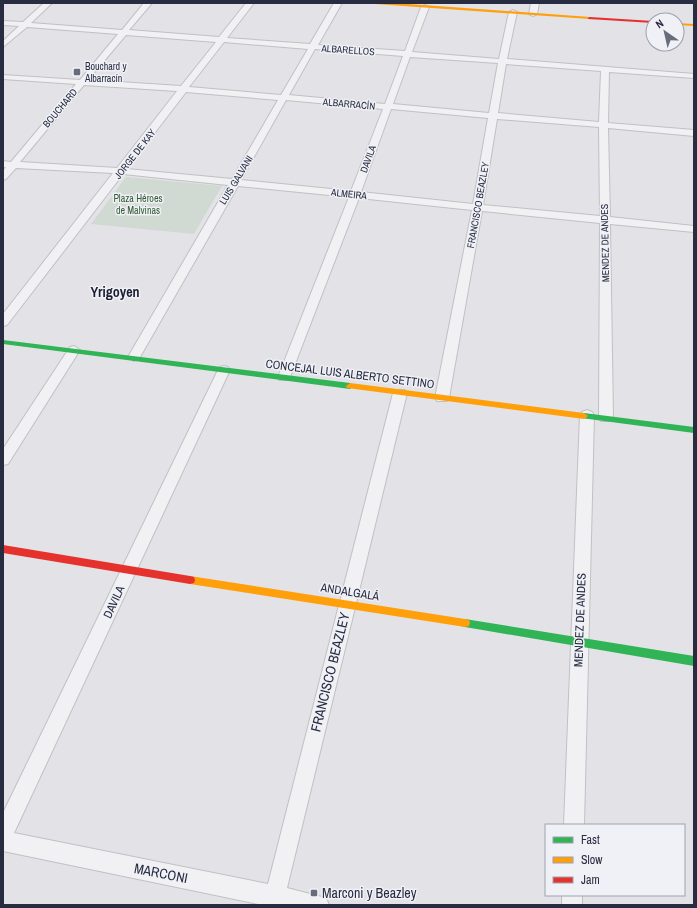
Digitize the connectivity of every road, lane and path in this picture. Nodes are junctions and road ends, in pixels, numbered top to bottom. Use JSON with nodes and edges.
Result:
{"nodes":[{"id":1,"x":48,"y":3,"type":"edge"},
{"id":2,"x":148,"y":3,"type":"edge"},
{"id":3,"x":250,"y":3,"type":"edge"},
{"id":4,"x":338,"y":3,"type":"edge"},
{"id":5,"x":375,"y":3,"type":"edge"},
{"id":6,"x":535,"y":3,"type":"edge"},
{"id":7,"x":397,"y":4,"type":"edge"},
{"id":8,"x":425,"y":7,"type":"junction"},
{"id":9,"x":513,"y":12,"type":"junction"},
{"id":10,"x":533,"y":14,"type":"junction"},
{"id":11,"x":645,"y":21,"type":"edge"},
{"id":12,"x":3,"y":23,"type":"edge"},
{"id":13,"x":25,"y":25,"type":"junction"},
{"id":14,"x":123,"y":32,"type":"junction"},
{"id":15,"x":222,"y":40,"type":"junction"},
{"id":16,"x":3,"y":45,"type":"edge"},
{"id":17,"x":312,"y":47,"type":"junction"},
{"id":18,"x":408,"y":54,"type":"junction"},
{"id":19,"x":502,"y":62,"type":"junction"},
{"id":20,"x":605,"y":69,"type":"junction"},
{"id":21,"x":694,"y":76,"type":"edge"},
{"id":22,"x":3,"y":78,"type":"edge"},
{"id":23,"x":82,"y":82,"type":"junction"},
{"id":24,"x":185,"y":89,"type":"junction"},
{"id":25,"x":284,"y":98,"type":"junction"},
{"id":26,"x":386,"y":107,"type":"junction"},
{"id":27,"x":494,"y":116,"type":"junction"},
{"id":28,"x":602,"y":125,"type":"junction"},
{"id":29,"x":694,"y":133,"type":"edge"},
{"id":30,"x":8,"y":164,"type":"edge"},
{"id":31,"x":122,"y":171,"type":"junction"},
{"id":32,"x":3,"y":176,"type":"edge"},
{"id":33,"x":236,"y":182,"type":"junction"},
{"id":34,"x":355,"y":195,"type":"junction"},
{"id":35,"x":478,"y":207,"type":"junction"},
{"id":36,"x":605,"y":220,"type":"junction"},
{"id":37,"x":694,"y":229,"type":"edge"},
{"id":38,"x":3,"y":322,"type":"edge"},
{"id":39,"x":3,"y":342,"type":"edge"},
{"id":40,"x":74,"y":350,"type":"junction"},
{"id":41,"x":134,"y":357,"type":"junction"},
{"id":42,"x":224,"y":370,"type":"junction"},
{"id":43,"x":284,"y":377,"type":"junction"},
{"id":44,"x":400,"y":393,"type":"junction"},
{"id":45,"x":442,"y":398,"type":"junction"},
{"id":46,"x":587,"y":415,"type":"junction"},
{"id":47,"x":606,"y":418,"type":"junction"},
{"id":48,"x":694,"y":430,"type":"edge"},
{"id":49,"x":3,"y":460,"type":"edge"},
{"id":50,"x":3,"y":549,"type":"edge"},
{"id":51,"x":129,"y":571,"type":"junction"},
{"id":52,"x":347,"y":603,"type":"junction"},
{"id":53,"x":579,"y":642,"type":"junction"},
{"id":54,"x":694,"y":661,"type":"edge"},
{"id":55,"x":574,"y":824,"type":"edge"},
{"id":56,"x":3,"y":835,"type":"edge"},
{"id":57,"x":3,"y":841,"type":"edge"},
{"id":58,"x":274,"y":901,"type":"edge"},
{"id":59,"x":319,"y":905,"type":"edge"}],
"edges":[{"from":1,"to":13,"type":"street"},
{"from":2,"to":14,"type":"street","name":"BOUCHARD"},
{"from":3,"to":15,"type":"street","name":"JORGE DE KAY"},
{"from":4,"to":17,"type":"street","name":"LUIS GALVANI"},
{"from":5,"to":7,"type":"street"},
{"from":6,"to":10,"type":"street"},
{"from":7,"to":8,"type":"street"},
{"from":8,"to":9,"type":"street"},
{"from":8,"to":18,"type":"street","name":"DAVILA"},
{"from":9,"to":10,"type":"street"},
{"from":9,"to":19,"type":"street","name":"FRANCISCO BEAZLEY"},
{"from":10,"to":11,"type":"street"},
{"from":12,"to":13,"type":"street","name":"ALBARELLOS"},
{"from":13,"to":14,"type":"street","name":"ALBARELLOS"},
{"from":13,"to":16,"type":"street"},
{"from":14,"to":15,"type":"street","name":"ALBARELLOS"},
{"from":14,"to":23,"type":"street","name":"BOUCHARD"},
{"from":15,"to":17,"type":"street","name":"ALBARELLOS"},
{"from":15,"to":24,"type":"street","name":"JORGE DE KAY"},
{"from":17,"to":18,"type":"street","name":"ALBARELLOS"},
{"from":17,"to":25,"type":"street","name":"LUIS GALVANI"},
{"from":18,"to":19,"type":"street","name":"ALBARELLOS"},
{"from":18,"to":26,"type":"street","name":"DAVILA"},
{"from":19,"to":20,"type":"street","name":"ALBARELLOS"},
{"from":19,"to":27,"type":"street","name":"FRANCISCO BEAZLEY"},
{"from":20,"to":21,"type":"street","name":"ALBARELLOS"},
{"from":20,"to":28,"type":"street","name":"MENDEZ DE ANDES"},
{"from":22,"to":23,"type":"street","name":"ALBARRACÍN"},
{"from":23,"to":24,"type":"street","name":"ALBARRACÍN"},
{"from":23,"to":30,"type":"street","name":"BOUCHARD"},
{"from":24,"to":25,"type":"street","name":"ALBARRACÍN"},
{"from":24,"to":31,"type":"street","name":"JORGE DE KAY"},
{"from":25,"to":26,"type":"street","name":"ALBARRACÍN"},
{"from":25,"to":33,"type":"street","name":"LUIS GALVANI"},
{"from":26,"to":27,"type":"street","name":"ALBARRACÍN"},
{"from":26,"to":34,"type":"street","name":"DAVILA"},
{"from":27,"to":28,"type":"street","name":"ALBARRACÍN"},
{"from":27,"to":35,"type":"street","name":"FRANCISCO BEAZLEY"},
{"from":28,"to":29,"type":"street","name":"ALBARRACÍN"},
{"from":28,"to":36,"type":"street","name":"MENDEZ DE ANDES"},
{"from":30,"to":31,"type":"street","name":"ALMEIRA"},
{"from":30,"to":32,"type":"street","name":"BOUCHARD"},
{"from":31,"to":33,"type":"street","name":"ALMEIRA"},
{"from":31,"to":38,"type":"street","name":"JORGE DE KAY"},
{"from":33,"to":34,"type":"street","name":"ALMEIRA"},
{"from":33,"to":41,"type":"street","name":"LUIS GALVANI"},
{"from":34,"to":35,"type":"street","name":"ALMEIRA"},
{"from":34,"to":43,"type":"street","name":"DAVILA"},
{"from":35,"to":36,"type":"street","name":"ALMEIRA"},
{"from":35,"to":45,"type":"street","name":"FRANCISCO BEAZLEY"},
{"from":36,"to":37,"type":"street","name":"ALMEIRA"},
{"from":36,"to":47,"type":"street","name":"MENDEZ DE ANDES"},
{"from":39,"to":40,"type":"street","name":"CONCEJAL LUIS ALBERTO SETTINO"},
{"from":40,"to":41,"type":"street","name":"CONCEJAL LUIS ALBERTO SETTINO"},
{"from":40,"to":49,"type":"street"},
{"from":41,"to":42,"type":"street","name":"CONCEJAL LUIS ALBERTO SETTINO"},
{"from":42,"to":43,"type":"street","name":"CONCEJAL LUIS ALBERTO SETTINO"},
{"from":42,"to":51,"type":"street","name":"DAVILA"},
{"from":43,"to":44,"type":"street","name":"CONCEJAL LUIS ALBERTO SETTINO"},
{"from":44,"to":45,"type":"street","name":"CONCEJAL LUIS ALBERTO SETTINO"},
{"from":44,"to":52,"type":"street","name":"FRANCISCO BEAZLEY"},
{"from":45,"to":46,"type":"street","name":"CONCEJAL LUIS ALBERTO SETTINO"},
{"from":46,"to":47,"type":"street","name":"CONCEJAL LUIS ALBERTO SETTINO"},
{"from":46,"to":53,"type":"street","name":"MENDEZ DE ANDES"},
{"from":47,"to":48,"type":"street","name":"CONCEJAL LUIS ALBERTO SETTINO"},
{"from":50,"to":51,"type":"street","name":"ANDALGALÁ"},
{"from":51,"to":52,"type":"street","name":"ANDALGALÁ"},
{"from":51,"to":56,"type":"street","name":"DAVILA"},
{"from":52,"to":53,"type":"street","name":"ANDALGALÁ"},
{"from":52,"to":58,"type":"street","name":"FRANCISCO BEAZLEY"},
{"from":53,"to":54,"type":"street","name":"ANDALGALÁ"},
{"from":53,"to":55,"type":"street","name":"MENDEZ DE ANDES"},
{"from":57,"to":58,"type":"street","name":"MARCONI"},
{"from":58,"to":59,"type":"street","name":"MARCONI"}]}
